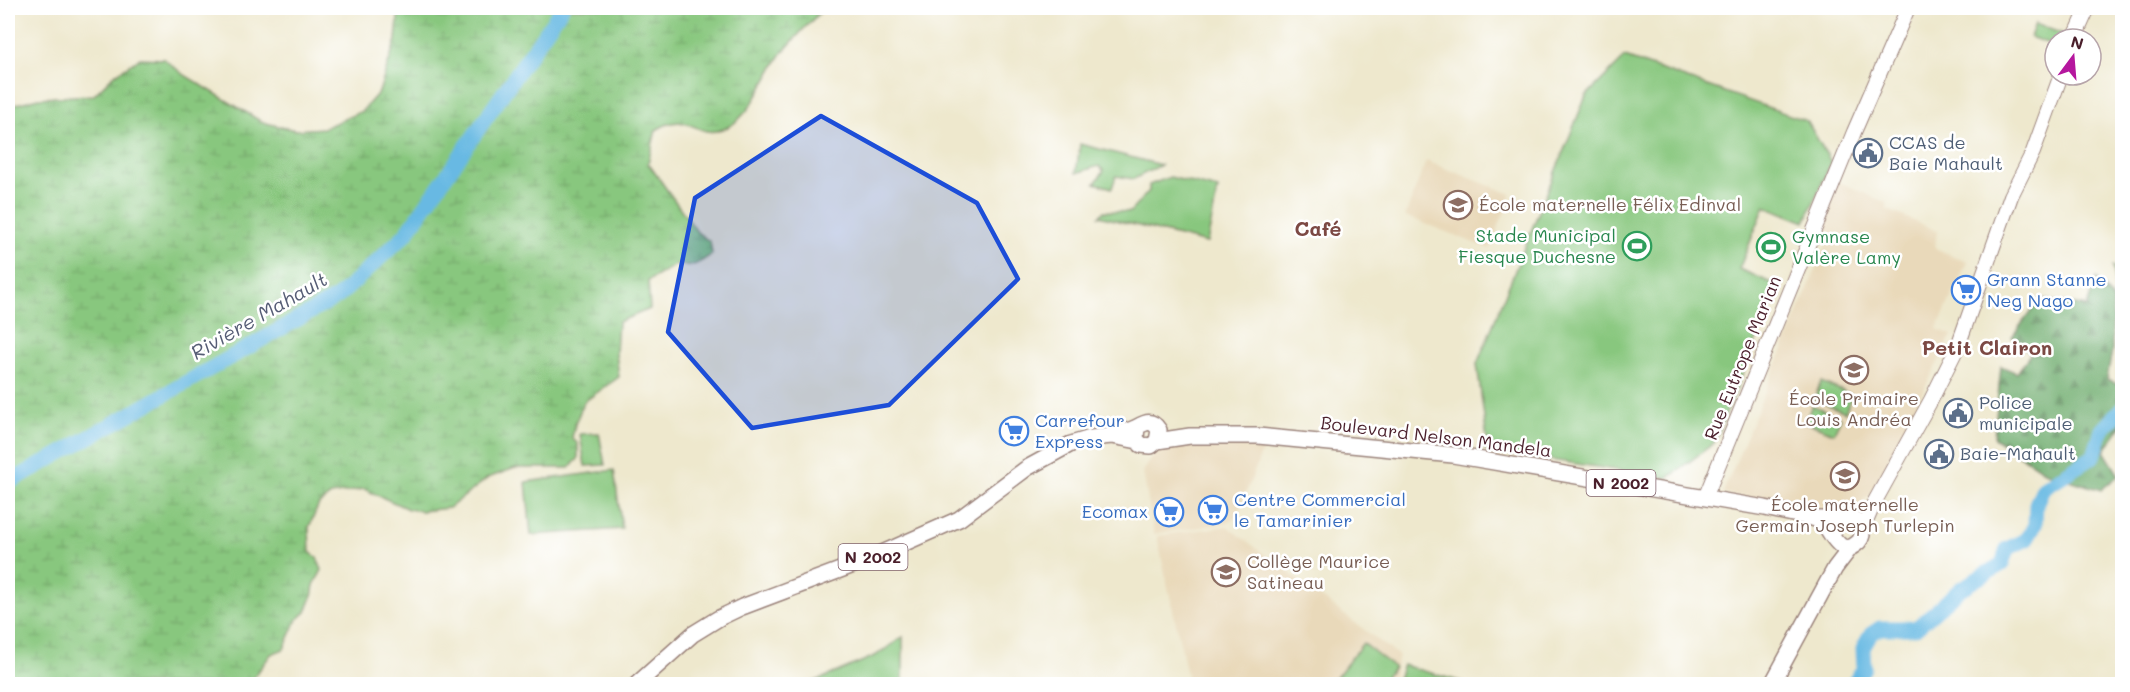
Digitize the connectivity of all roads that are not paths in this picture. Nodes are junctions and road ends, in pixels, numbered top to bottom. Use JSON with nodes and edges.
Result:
{"nodes":[{"id":1,"x":1908,"y":8,"type":"edge"},
{"id":2,"x":2088,"y":8,"type":"edge"},
{"id":3,"x":2079,"y":27,"type":"edge"},
{"id":4,"x":2057,"y":87,"type":"edge"},
{"id":5,"x":1138,"y":434,"type":"junction"},
{"id":6,"x":1157,"y":434,"type":"junction"},
{"id":7,"x":1705,"y":498,"type":"junction"},
{"id":8,"x":1874,"y":503,"type":"junction"},
{"id":9,"x":1844,"y":518,"type":"junction"},
{"id":10,"x":1816,"y":519,"type":"junction"},
{"id":11,"x":1862,"y":531,"type":"junction"},
{"id":12,"x":1833,"y":538,"type":"junction"},
{"id":13,"x":1851,"y":547,"type":"junction"},
{"id":14,"x":1835,"y":568,"type":"junction"},
{"id":15,"x":637,"y":684,"type":"edge"},
{"id":16,"x":1772,"y":684,"type":"edge"}],
"edges":[{"from":1,"to":7,"type":"street","name":"Rue Eutrope Marian"},
{"from":2,"to":3,"type":"street"},
{"from":4,"to":8,"type":"street"},
{"from":5,"to":6,"type":"main road"},
{"from":5,"to":6,"type":"main road"},
{"from":5,"to":15,"type":"main road","number":"N 2002"},
{"from":6,"to":7,"type":"main road","name":"Boulevard Nelson Mandela","number":"N 2002"},
{"from":7,"to":10,"type":"main road","name":"Boulevard Nelson Mandela","number":"N 2002"},
{"from":8,"to":9,"type":"street"},
{"from":8,"to":11,"type":"street"},
{"from":9,"to":10,"type":"main road","name":"Boulevard Nelson Mandela","number":"N 2002"},
{"from":9,"to":11,"type":"main road"},
{"from":9,"to":12,"type":"main road"},
{"from":10,"to":12,"type":"main road"},
{"from":11,"to":13,"type":"main road"},
{"from":12,"to":13,"type":"main road"},
{"from":12,"to":14,"type":"main road"},
{"from":13,"to":14,"type":"main road"},
{"from":14,"to":16,"type":"main road"}]}
